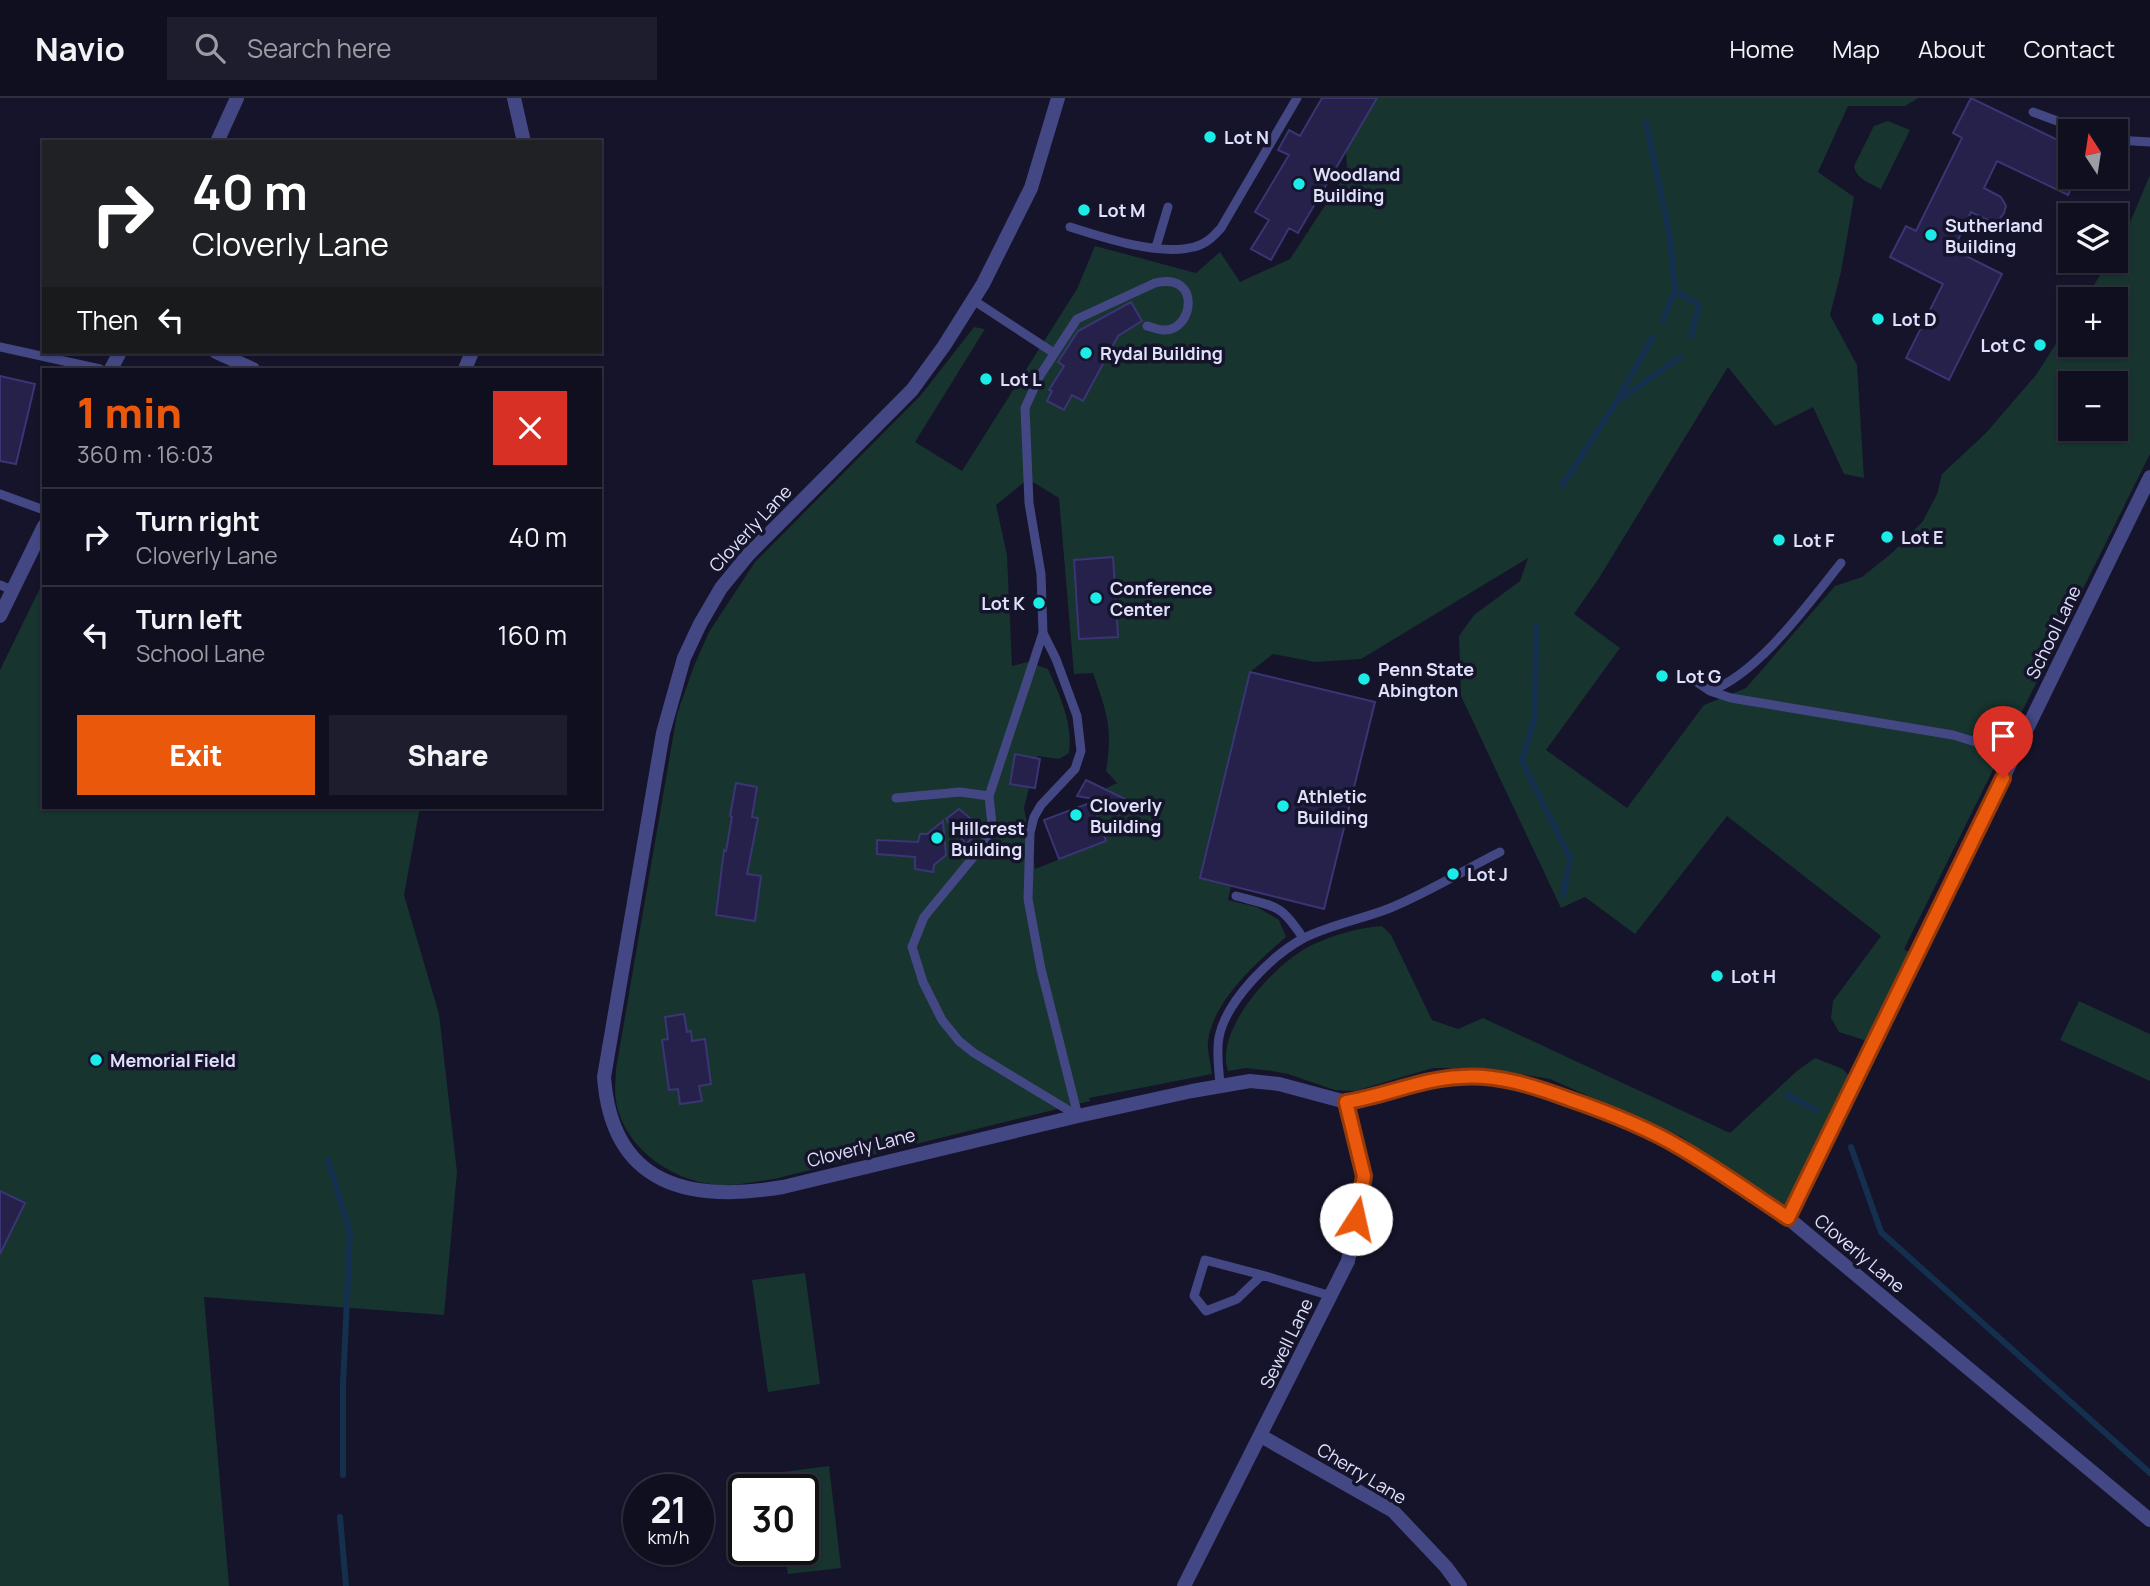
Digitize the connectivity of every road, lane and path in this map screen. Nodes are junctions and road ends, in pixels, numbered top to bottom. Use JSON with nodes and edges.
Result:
{"nodes":[{"id":1,"x":237,"y":98,"type":"edge"},
{"id":2,"x":514,"y":98,"type":"edge"},
{"id":3,"x":1058,"y":98,"type":"edge"},
{"id":4,"x":1297,"y":98,"type":"edge"},
{"id":5,"x":2033,"y":112,"type":"dead end"},
{"id":6,"x":2058,"y":121,"type":"edge"},
{"id":7,"x":218,"y":140,"type":"edge"},
{"id":8,"x":524,"y":140,"type":"edge"},
{"id":9,"x":2128,"y":141,"type":"edge"},
{"id":10,"x":2150,"y":142,"type":"edge"},
{"id":11,"x":1168,"y":207,"type":"dead end"},
{"id":12,"x":1070,"y":227,"type":"dead end"},
{"id":13,"x":1156,"y":247,"type":"junction"},
{"id":14,"x":973,"y":300,"type":"junction"},
{"id":15,"x":1147,"y":326,"type":"dead end"},
{"id":16,"x":0,"y":347,"type":"edge"},
{"id":17,"x":220,"y":354,"type":"edge"},
{"id":18,"x":1054,"y":354,"type":"junction"},
{"id":19,"x":95,"y":368,"type":"edge"},
{"id":20,"x":251,"y":368,"type":"edge"},
{"id":21,"x":2150,"y":477,"type":"edge"},
{"id":22,"x":0,"y":494,"type":"edge"},
{"id":23,"x":42,"y":509,"type":"edge"},
{"id":24,"x":42,"y":529,"type":"edge"},
{"id":25,"x":1842,"y":563,"type":"dead end"},
{"id":26,"x":6,"y":588,"type":"edge"},
{"id":27,"x":0,"y":616,"type":"edge"},
{"id":28,"x":1043,"y":633,"type":"junction"},
{"id":29,"x":1691,"y":678,"type":"dead end"},
{"id":30,"x":1710,"y":691,"type":"junction"},
{"id":31,"x":2015,"y":754,"type":"junction"},
{"id":32,"x":989,"y":796,"type":"junction"},
{"id":33,"x":896,"y":798,"type":"dead end"},
{"id":34,"x":1500,"y":852,"type":"dead end"},
{"id":35,"x":1237,"y":896,"type":"dead end"},
{"id":36,"x":1303,"y":938,"type":"junction"},
{"id":37,"x":1220,"y":1085,"type":"junction"},
{"id":38,"x":1346,"y":1102,"type":"junction"},
{"id":39,"x":1078,"y":1116,"type":"junction"},
{"id":40,"x":1788,"y":1218,"type":"junction"},
{"id":41,"x":1262,"y":1275,"type":"junction"},
{"id":42,"x":1331,"y":1296,"type":"junction"},
{"id":43,"x":1261,"y":1436,"type":"junction"},
{"id":44,"x":2150,"y":1520,"type":"edge"},
{"id":45,"x":1184,"y":1586,"type":"edge"},
{"id":46,"x":1460,"y":1586,"type":"edge"}],
"edges":[{"from":1,"to":7,"type":"street"},
{"from":2,"to":8,"type":"street"},
{"from":3,"to":14,"type":"street","name":"Cloverly Lane"},
{"from":4,"to":13,"type":"lane"},
{"from":5,"to":6,"type":"lane"},
{"from":9,"to":10,"type":"lane"},
{"from":11,"to":13,"type":"lane"},
{"from":12,"to":13,"type":"lane"},
{"from":14,"to":18,"type":"lane"},
{"from":14,"to":39,"type":"street","name":"Cloverly Lane"},
{"from":15,"to":18,"type":"lane"},
{"from":16,"to":19,"type":"lane"},
{"from":17,"to":20,"type":"street"},
{"from":18,"to":28,"type":"lane"},
{"from":21,"to":31,"type":"street","name":"School Lane"},
{"from":22,"to":23,"type":"lane"},
{"from":24,"to":26,"type":"street"},
{"from":25,"to":30,"type":"lane"},
{"from":26,"to":27,"type":"street"},
{"from":28,"to":32,"type":"lane"},
{"from":28,"to":39,"type":"lane"},
{"from":29,"to":30,"type":"lane"},
{"from":30,"to":31,"type":"lane"},
{"from":31,"to":40,"type":"street","name":"School Lane"},
{"from":32,"to":33,"type":"lane"},
{"from":32,"to":39,"type":"lane"},
{"from":34,"to":36,"type":"lane"},
{"from":35,"to":36,"type":"lane"},
{"from":36,"to":37,"type":"lane"},
{"from":37,"to":38,"type":"street","name":"Cloverly Lane"},
{"from":37,"to":39,"type":"street","name":"Cloverly Lane"},
{"from":38,"to":40,"type":"street","name":"Cloverly Lane"},
{"from":38,"to":42,"type":"street","name":"Sewell Lane"},
{"from":40,"to":44,"type":"street","name":"Cloverly Lane"},
{"from":41,"to":41,"type":"lane"},
{"from":41,"to":42,"type":"lane"},
{"from":42,"to":43,"type":"street","name":"Sewell Lane"},
{"from":43,"to":45,"type":"street","name":"Sewell Lane"},
{"from":43,"to":46,"type":"street","name":"Cherry Lane"}]}
